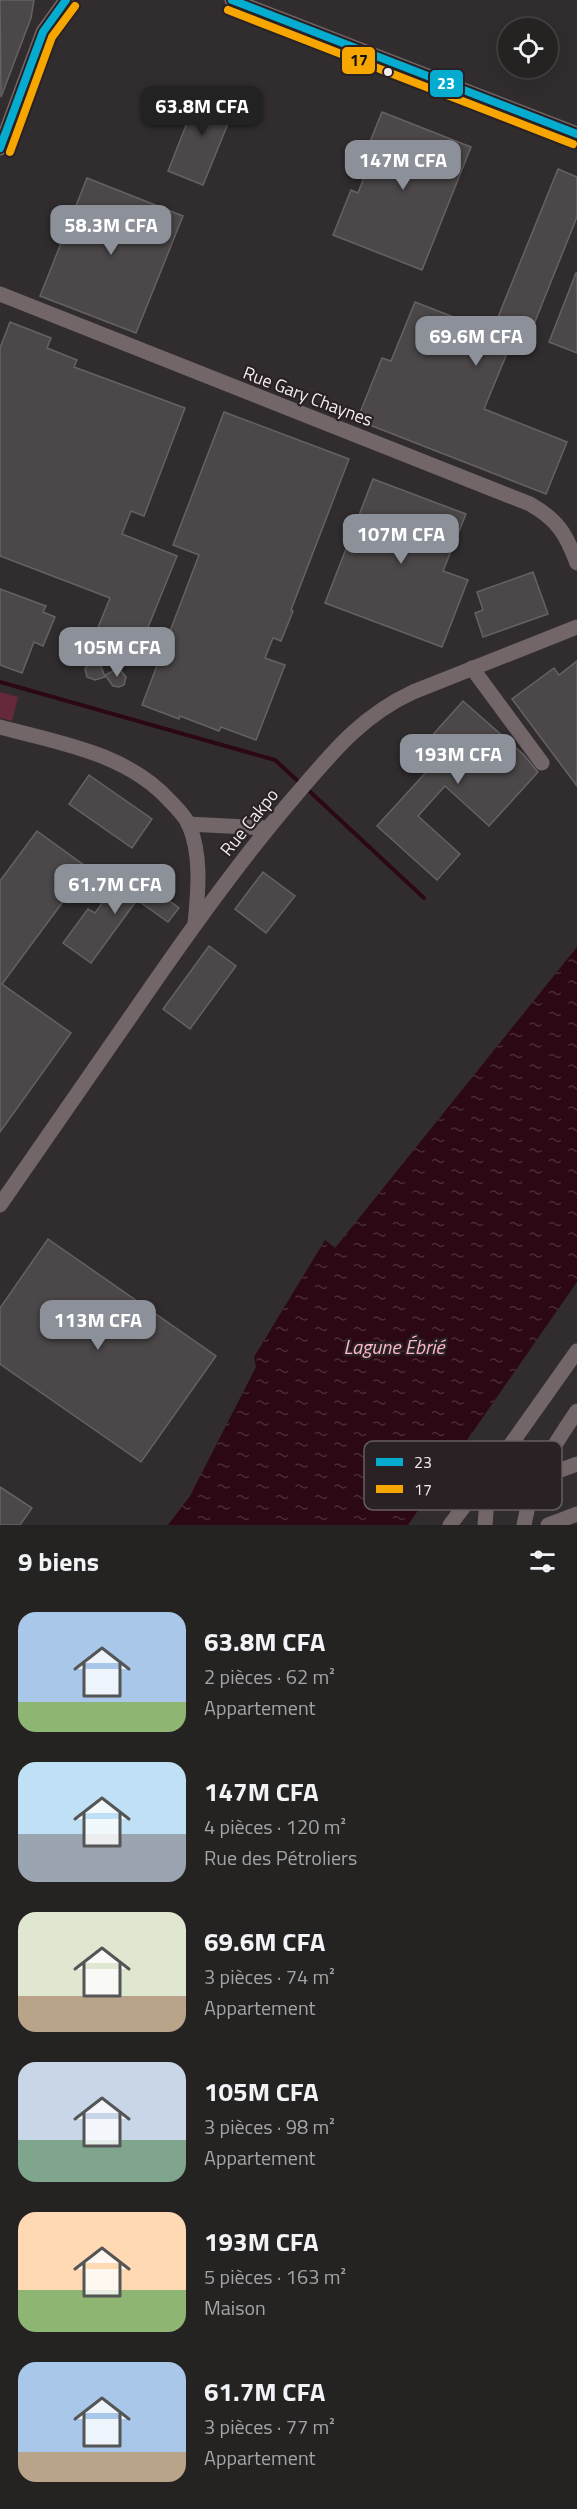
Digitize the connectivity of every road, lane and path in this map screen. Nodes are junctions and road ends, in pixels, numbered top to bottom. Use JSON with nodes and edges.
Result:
{"nodes":[{"id":1,"x":66,"y":0,"type":"edge"},
{"id":2,"x":232,"y":0,"type":"edge"},
{"id":3,"x":577,"y":134,"type":"edge"},
{"id":4,"x":0,"y":148,"type":"edge"},
{"id":5,"x":0,"y":294,"type":"edge"},
{"id":6,"x":577,"y":564,"type":"edge"},
{"id":7,"x":577,"y":627,"type":"edge"},
{"id":8,"x":472,"y":668,"type":"junction"},
{"id":9,"x":0,"y":727,"type":"edge"},
{"id":10,"x":542,"y":763,"type":"dead end"},
{"id":11,"x":188,"y":824,"type":"junction"},
{"id":12,"x":267,"y":828,"type":"junction"},
{"id":13,"x":195,"y":924,"type":"junction"},
{"id":14,"x":0,"y":1205,"type":"edge"},
{"id":15,"x":577,"y":1351,"type":"edge"},
{"id":16,"x":577,"y":1411,"type":"edge"},
{"id":17,"x":513,"y":1441,"type":"edge"},
{"id":18,"x":556,"y":1441,"type":"edge"},
{"id":19,"x":577,"y":1464,"type":"edge"},
{"id":20,"x":562,"y":1469,"type":"edge"},
{"id":21,"x":462,"y":1510,"type":"edge"},
{"id":22,"x":486,"y":1510,"type":"edge"},
{"id":23,"x":528,"y":1510,"type":"edge"},
{"id":24,"x":577,"y":1514,"type":"edge"},
{"id":25,"x":450,"y":1525,"type":"edge"},
{"id":26,"x":485,"y":1525,"type":"edge"},
{"id":27,"x":524,"y":1525,"type":"edge"},
{"id":28,"x":548,"y":1525,"type":"edge"}],
"edges":[{"from":1,"to":4,"type":"street"},
{"from":2,"to":3,"type":"street"},
{"from":5,"to":6,"type":"street","name":"Rue Gary Chaynes"},
{"from":7,"to":8,"type":"street","name":"Rue Cakpo"},
{"from":8,"to":10,"type":"street"},
{"from":8,"to":12,"type":"street","name":"Rue Cakpo"},
{"from":9,"to":11,"type":"street"},
{"from":11,"to":12,"type":"street"},
{"from":11,"to":13,"type":"street"},
{"from":12,"to":13,"type":"street","name":"Rue Cakpo"},
{"from":13,"to":14,"type":"street","name":"Rue Cakpo"},
{"from":15,"to":17,"type":"street"},
{"from":16,"to":18,"type":"street"},
{"from":19,"to":20,"type":"street"},
{"from":21,"to":25,"type":"street"},
{"from":22,"to":26,"type":"street"},
{"from":23,"to":27,"type":"street"},
{"from":24,"to":28,"type":"street"}]}
